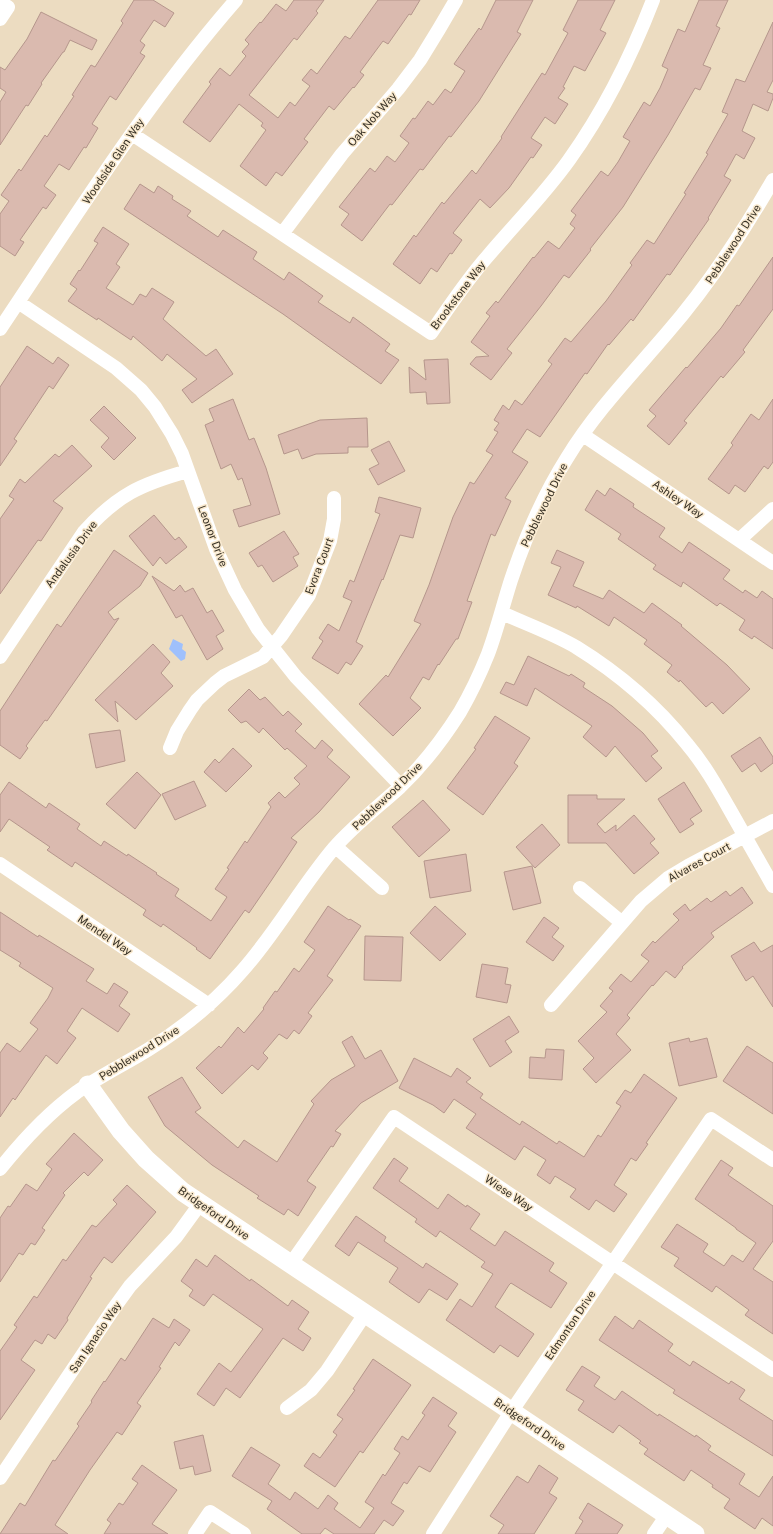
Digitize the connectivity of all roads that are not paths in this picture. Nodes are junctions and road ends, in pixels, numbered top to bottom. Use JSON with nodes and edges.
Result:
{"nodes":[{"id":1,"x":236,"y":0,"type":"edge"},
{"id":2,"x":456,"y":0,"type":"edge"},
{"id":3,"x":653,"y":0,"type":"edge"},
{"id":4,"x":0,"y":3,"type":"edge"},
{"id":5,"x":0,"y":18,"type":"edge"},
{"id":6,"x":132,"y":134,"type":"junction"},
{"id":7,"x":773,"y":180,"type":"edge"},
{"id":8,"x":282,"y":234,"type":"junction"},
{"id":9,"x":18,"y":302,"type":"junction"},
{"id":10,"x":0,"y":329,"type":"edge"},
{"id":11,"x":582,"y":435,"type":"junction"},
{"id":12,"x":188,"y":471,"type":"junction"},
{"id":13,"x":334,"y":498,"type":"dead end"},
{"id":14,"x":773,"y":509,"type":"edge"},
{"id":15,"x":739,"y":540,"type":"junction"},
{"id":16,"x":773,"y":563,"type":"edge"},
{"id":17,"x":502,"y":613,"type":"junction"},
{"id":18,"x":271,"y":647,"type":"junction"},
{"id":19,"x":0,"y":657,"type":"edge"},
{"id":20,"x":170,"y":748,"type":"dead end"},
{"id":21,"x":401,"y":786,"type":"junction"},
{"id":22,"x":773,"y":821,"type":"edge"},
{"id":23,"x":745,"y":836,"type":"junction"},
{"id":24,"x":336,"y":847,"type":"junction"},
{"id":25,"x":0,"y":864,"type":"edge"},
{"id":26,"x":773,"y":886,"type":"edge"},
{"id":27,"x":382,"y":888,"type":"dead end"},
{"id":28,"x":580,"y":888,"type":"dead end"},
{"id":29,"x":621,"y":922,"type":"junction"},
{"id":30,"x":551,"y":1004,"type":"dead end"},
{"id":31,"x":209,"y":1005,"type":"junction"},
{"id":32,"x":88,"y":1085,"type":"junction"},
{"id":33,"x":773,"y":1160,"type":"edge"},
{"id":34,"x":0,"y":1169,"type":"edge"},
{"id":35,"x":200,"y":1204,"type":"junction"},
{"id":36,"x":613,"y":1263,"type":"junction"},
{"id":37,"x":290,"y":1264,"type":"junction"},
{"id":38,"x":365,"y":1314,"type":"junction"},
{"id":39,"x":773,"y":1370,"type":"edge"},
{"id":40,"x":287,"y":1408,"type":"dead end"},
{"id":41,"x":511,"y":1412,"type":"junction"},
{"id":42,"x":0,"y":1478,"type":"edge"},
{"id":43,"x":667,"y":1515,"type":"junction"},
{"id":44,"x":195,"y":1534,"type":"edge"},
{"id":45,"x":244,"y":1534,"type":"edge"},
{"id":46,"x":433,"y":1534,"type":"edge"},
{"id":47,"x":654,"y":1534,"type":"edge"},
{"id":48,"x":695,"y":1534,"type":"edge"}],
"edges":[{"from":1,"to":6,"type":"street","name":"Woodside Glen Way"},
{"from":2,"to":8,"type":"street","name":"Oak Nob Way"},
{"from":3,"to":8,"type":"street","name":"Brookstone Way"},
{"from":4,"to":5,"type":"street"},
{"from":6,"to":8,"type":"street","name":"Brookstone Way"},
{"from":6,"to":9,"type":"street","name":"Woodside Glen Way"},
{"from":7,"to":11,"type":"street","name":"Pebblewood Drive"},
{"from":9,"to":10,"type":"street","name":"Woodside Glen Way"},
{"from":9,"to":12,"type":"street","name":"Leonor Drive"},
{"from":11,"to":15,"type":"street","name":"Ashley Way"},
{"from":11,"to":17,"type":"street","name":"Pebblewood Drive"},
{"from":12,"to":18,"type":"street","name":"Leonor Drive"},
{"from":12,"to":19,"type":"street","name":"Andalusia Drive"},
{"from":13,"to":18,"type":"street","name":"Evora Court"},
{"from":14,"to":15,"type":"street"},
{"from":15,"to":16,"type":"street","name":"Ashley Way"},
{"from":17,"to":21,"type":"street","name":"Pebblewood Drive"},
{"from":17,"to":23,"type":"street"},
{"from":18,"to":20,"type":"street","name":"Evora Court"},
{"from":18,"to":21,"type":"street","name":"Leonor Drive"},
{"from":21,"to":24,"type":"street","name":"Pebblewood Drive"},
{"from":22,"to":23,"type":"street","name":"Alvares Court"},
{"from":23,"to":26,"type":"street"},
{"from":23,"to":29,"type":"street","name":"Alvares Court"},
{"from":24,"to":27,"type":"street"},
{"from":24,"to":31,"type":"street","name":"Pebblewood Drive"},
{"from":25,"to":31,"type":"street","name":"Mendel Way"},
{"from":28,"to":29,"type":"street"},
{"from":29,"to":30,"type":"street","name":"Alvares Court"},
{"from":31,"to":32,"type":"street","name":"Pebblewood Drive"},
{"from":32,"to":34,"type":"street","name":"Pebblewood Drive"},
{"from":32,"to":35,"type":"street","name":"Bridgeford Drive"},
{"from":33,"to":36,"type":"street","name":"Edmonton Drive"},
{"from":35,"to":37,"type":"street","name":"Bridgeford Drive"},
{"from":35,"to":42,"type":"street","name":"San Ignacio Way"},
{"from":36,"to":37,"type":"street","name":"Wiese Way"},
{"from":36,"to":39,"type":"street","name":"Wiese Way"},
{"from":36,"to":41,"type":"street","name":"Edmonton Drive"},
{"from":37,"to":38,"type":"street","name":"Bridgeford Drive"},
{"from":38,"to":40,"type":"street"},
{"from":38,"to":41,"type":"street","name":"Bridgeford Drive"},
{"from":41,"to":43,"type":"street","name":"Bridgeford Drive"},
{"from":41,"to":46,"type":"street","name":"Edmonton Drive"},
{"from":43,"to":47,"type":"street"},
{"from":43,"to":48,"type":"street","name":"Bridgeford Drive"},
{"from":44,"to":45,"type":"street"}]}
